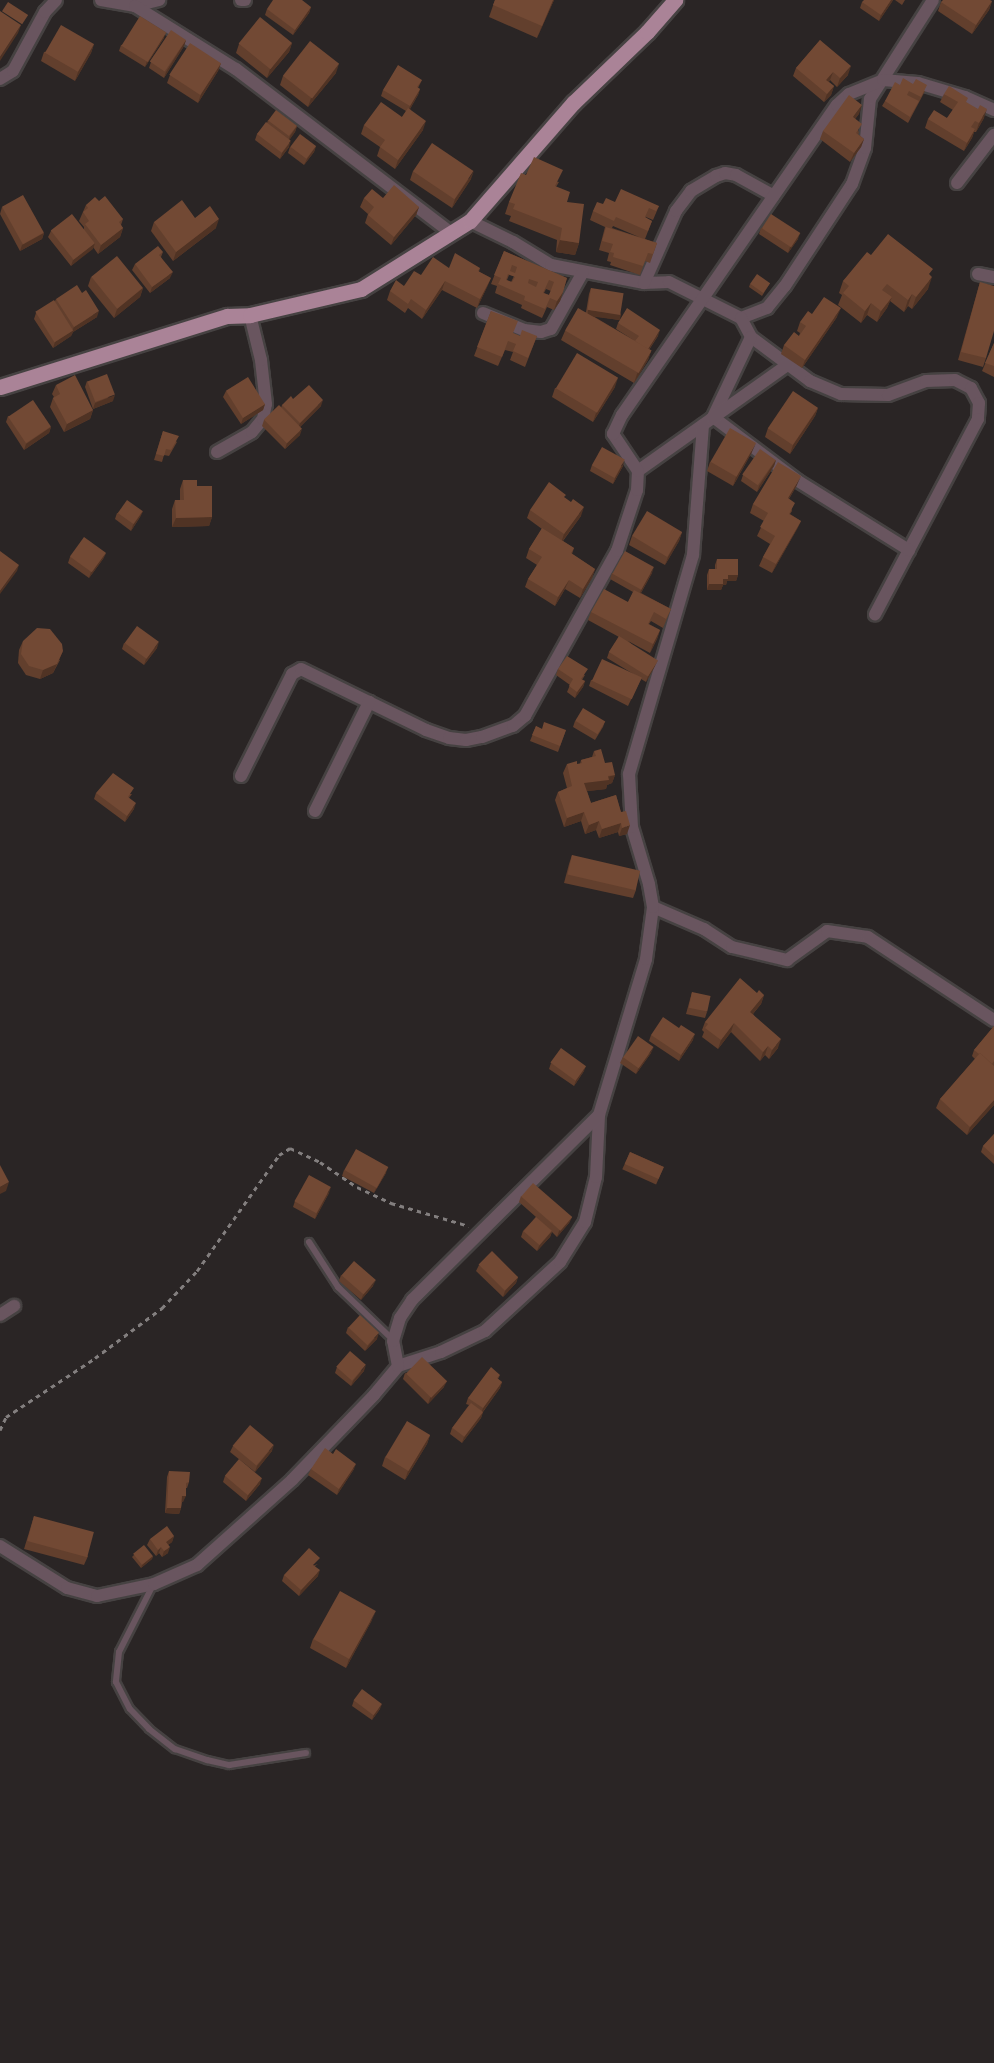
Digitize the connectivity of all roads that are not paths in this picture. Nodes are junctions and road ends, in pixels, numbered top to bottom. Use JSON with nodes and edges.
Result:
{"nodes":[{"id":1,"x":56,"y":0,"type":"edge"},
{"id":2,"x":101,"y":0,"type":"edge"},
{"id":3,"x":159,"y":0,"type":"edge"},
{"id":4,"x":675,"y":0,"type":"edge"},
{"id":5,"x":933,"y":0,"type":"edge"},
{"id":6,"x":135,"y":6,"type":"junction"},
{"id":7,"x":0,"y":79,"type":"edge"},
{"id":8,"x":883,"y":80,"type":"junction"},
{"id":9,"x":994,"y":110,"type":"edge"},
{"id":10,"x":994,"y":135,"type":"edge"},
{"id":11,"x":957,"y":183,"type":"dead end"},
{"id":12,"x":774,"y":196,"type":"junction"},
{"id":13,"x":470,"y":221,"type":"junction"},
{"id":14,"x":451,"y":233,"type":"junction"},
{"id":15,"x":583,"y":272,"type":"junction"},
{"id":16,"x":978,"y":274,"type":"dead end"},
{"id":17,"x":994,"y":277,"type":"edge"},
{"id":18,"x":644,"y":283,"type":"junction"},
{"id":19,"x":702,"y":297,"type":"junction"},
{"id":20,"x":483,"y":313,"type":"dead end"},
{"id":21,"x":250,"y":315,"type":"junction"},
{"id":22,"x":741,"y":318,"type":"junction"},
{"id":23,"x":750,"y":337,"type":"junction"},
{"id":24,"x":787,"y":365,"type":"junction"},
{"id":25,"x":0,"y":387,"type":"edge"},
{"id":26,"x":708,"y":421,"type":"junction"},
{"id":27,"x":217,"y":452,"type":"dead end"},
{"id":28,"x":638,"y":471,"type":"junction"},
{"id":29,"x":909,"y":550,"type":"junction"},
{"id":30,"x":875,"y":614,"type":"dead end"},
{"id":31,"x":369,"y":702,"type":"junction"},
{"id":32,"x":241,"y":776,"type":"dead end"},
{"id":33,"x":315,"y":811,"type":"dead end"},
{"id":34,"x":653,"y":907,"type":"junction"},
{"id":35,"x":994,"y":1020,"type":"edge"},
{"id":36,"x":599,"y":1115,"type":"junction"},
{"id":37,"x":309,"y":1242,"type":"dead end"},
{"id":38,"x":14,"y":1305,"type":"dead end"},
{"id":39,"x":0,"y":1315,"type":"edge"},
{"id":40,"x":393,"y":1341,"type":"junction"},
{"id":41,"x":398,"y":1366,"type":"junction"},
{"id":42,"x":0,"y":1546,"type":"edge"},
{"id":43,"x":154,"y":1584,"type":"junction"},
{"id":44,"x":306,"y":1753,"type":"dead end"}],
"edges":[{"from":1,"to":7,"type":"street"},
{"from":2,"to":6,"type":"street"},
{"from":3,"to":6,"type":"street"},
{"from":4,"to":13,"type":"main road"},
{"from":5,"to":8,"type":"street"},
{"from":6,"to":14,"type":"street"},
{"from":8,"to":9,"type":"street"},
{"from":8,"to":12,"type":"street"},
{"from":8,"to":22,"type":"street"},
{"from":10,"to":11,"type":"street"},
{"from":12,"to":18,"type":"street"},
{"from":12,"to":19,"type":"street"},
{"from":13,"to":14,"type":"main road"},
{"from":13,"to":15,"type":"street"},
{"from":14,"to":21,"type":"main road"},
{"from":15,"to":18,"type":"street"},
{"from":15,"to":20,"type":"street"},
{"from":16,"to":17,"type":"street"},
{"from":18,"to":19,"type":"street"},
{"from":19,"to":22,"type":"street"},
{"from":19,"to":28,"type":"street"},
{"from":21,"to":25,"type":"main road"},
{"from":21,"to":27,"type":"street"},
{"from":22,"to":23,"type":"street"},
{"from":23,"to":24,"type":"street"},
{"from":23,"to":26,"type":"street"},
{"from":24,"to":26,"type":"street"},
{"from":24,"to":29,"type":"street"},
{"from":26,"to":28,"type":"street"},
{"from":26,"to":29,"type":"street"},
{"from":26,"to":34,"type":"street"},
{"from":28,"to":31,"type":"street"},
{"from":29,"to":30,"type":"street"},
{"from":31,"to":32,"type":"street"},
{"from":31,"to":33,"type":"street"},
{"from":34,"to":35,"type":"street"},
{"from":34,"to":36,"type":"street"},
{"from":36,"to":40,"type":"street"},
{"from":36,"to":41,"type":"street"},
{"from":37,"to":40,"type":"lane"},
{"from":38,"to":39,"type":"street"},
{"from":40,"to":41,"type":"street"},
{"from":41,"to":43,"type":"street"},
{"from":42,"to":43,"type":"street"},
{"from":43,"to":44,"type":"lane"}]}
